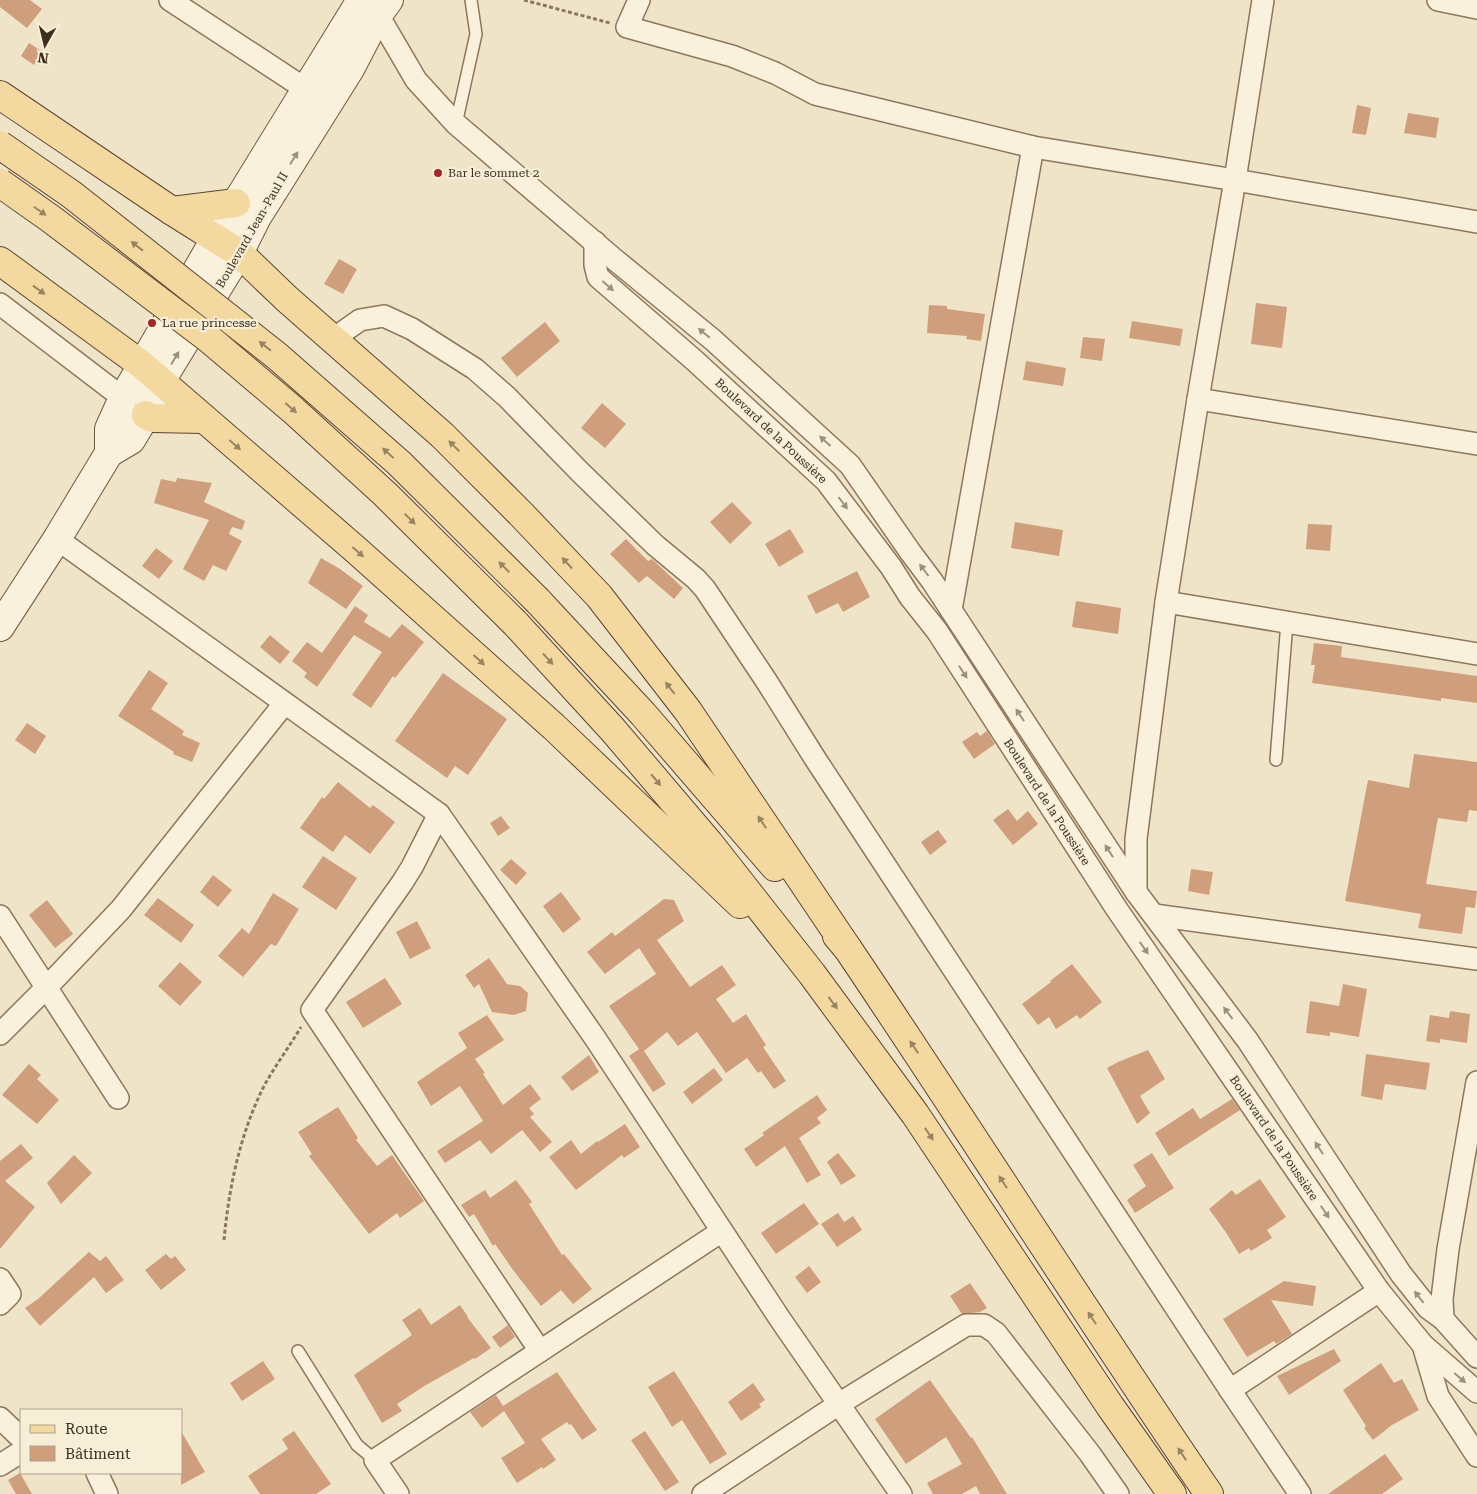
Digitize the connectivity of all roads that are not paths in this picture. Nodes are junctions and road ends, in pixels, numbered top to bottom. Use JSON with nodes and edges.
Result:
{"nodes":[{"id":1,"x":170,"y":0,"type":"edge"},
{"id":2,"x":472,"y":0,"type":"edge"},
{"id":3,"x":639,"y":0,"type":"edge"},
{"id":4,"x":1262,"y":0,"type":"edge"},
{"id":5,"x":1438,"y":0,"type":"edge"},
{"id":6,"x":376,"y":5,"type":"edge"},
{"id":7,"x":1477,"y":8,"type":"edge"},
{"id":8,"x":307,"y":90,"type":"junction"},
{"id":9,"x":0,"y":95,"type":"edge"},
{"id":10,"x":456,"y":124,"type":"junction"},
{"id":11,"x":0,"y":145,"type":"edge"},
{"id":12,"x":1034,"y":147,"type":"junction"},
{"id":13,"x":1235,"y":180,"type":"junction"},
{"id":14,"x":0,"y":183,"type":"edge"},
{"id":15,"x":236,"y":203,"type":"junction"},
{"id":16,"x":172,"y":211,"type":"junction"},
{"id":17,"x":1477,"y":222,"type":"edge"},
{"id":18,"x":216,"y":238,"type":"junction"},
{"id":19,"x":595,"y":242,"type":"junction"},
{"id":20,"x":239,"y":253,"type":"junction"},
{"id":21,"x":0,"y":261,"type":"edge"},
{"id":22,"x":0,"y":304,"type":"edge"},
{"id":23,"x":332,"y":339,"type":"junction"},
{"id":24,"x":152,"y":373,"type":"junction"},
{"id":25,"x":123,"y":398,"type":"junction"},
{"id":26,"x":1198,"y":399,"type":"junction"},
{"id":27,"x":146,"y":415,"type":"junction"},
{"id":28,"x":204,"y":419,"type":"junction"},
{"id":29,"x":1477,"y":444,"type":"edge"},
{"id":30,"x":109,"y":453,"type":"junction"},
{"id":31,"x":57,"y":539,"type":"junction"},
{"id":32,"x":1166,"y":602,"type":"junction"},
{"id":33,"x":951,"y":610,"type":"junction"},
{"id":34,"x":1287,"y":622,"type":"junction"},
{"id":35,"x":0,"y":627,"type":"edge"},
{"id":36,"x":1477,"y":654,"type":"edge"},
{"id":37,"x":284,"y":704,"type":"junction"},
{"id":38,"x":1276,"y":760,"type":"dead end"},
{"id":39,"x":439,"y":814,"type":"junction"},
{"id":40,"x":1136,"y":892,"type":"junction"},
{"id":41,"x":1116,"y":908,"type":"junction"},
{"id":42,"x":0,"y":916,"type":"edge"},
{"id":43,"x":1154,"y":916,"type":"junction"},
{"id":44,"x":848,"y":949,"type":"junction"},
{"id":45,"x":1477,"y":959,"type":"edge"},
{"id":46,"x":812,"y":974,"type":"junction"},
{"id":47,"x":47,"y":987,"type":"junction"},
{"id":48,"x":0,"y":1034,"type":"edge"},
{"id":49,"x":1477,"y":1082,"type":"edge"},
{"id":50,"x":118,"y":1098,"type":"dead end"},
{"id":51,"x":722,"y":1231,"type":"junction"},
{"id":52,"x":0,"y":1279,"type":"edge"},
{"id":53,"x":1379,"y":1291,"type":"junction"},
{"id":54,"x":0,"y":1304,"type":"edge"},
{"id":55,"x":1443,"y":1319,"type":"junction"},
{"id":56,"x":1423,"y":1345,"type":"junction"},
{"id":57,"x":540,"y":1350,"type":"junction"},
{"id":58,"x":298,"y":1351,"type":"dead end"},
{"id":59,"x":1477,"y":1357,"type":"edge"},
{"id":60,"x":1230,"y":1390,"type":"junction"},
{"id":61,"x":1477,"y":1392,"type":"edge"},
{"id":62,"x":839,"y":1404,"type":"junction"},
{"id":63,"x":0,"y":1418,"type":"edge"},
{"id":64,"x":20,"y":1437,"type":"edge"},
{"id":65,"x":20,"y":1453,"type":"edge"},
{"id":66,"x":1477,"y":1456,"type":"edge"},
{"id":67,"x":375,"y":1460,"type":"junction"},
{"id":68,"x":0,"y":1466,"type":"edge"},
{"id":69,"x":97,"y":1474,"type":"edge"},
{"id":70,"x":107,"y":1494,"type":"edge"},
{"id":71,"x":398,"y":1494,"type":"edge"},
{"id":72,"x":703,"y":1494,"type":"edge"},
{"id":73,"x":901,"y":1494,"type":"edge"},
{"id":74,"x":1118,"y":1494,"type":"edge"},
{"id":75,"x":1172,"y":1494,"type":"edge"},
{"id":76,"x":1209,"y":1494,"type":"edge"},
{"id":77,"x":1300,"y":1494,"type":"edge"}],
"edges":[{"from":1,"to":8,"type":"street"},
{"from":2,"to":10,"type":"lane"},
{"from":3,"to":12,"type":"street"},
{"from":4,"to":13,"type":"street"},
{"from":5,"to":7,"type":"street"},
{"from":6,"to":8,"type":"main road","name":"Boulevard Jean-Paul II"},
{"from":6,"to":10,"type":"street","name":"Boulevard de la Poussière"},
{"from":20,"to":6,"type":"main road","name":"Boulevard Jean-Paul II","one_way":true},
{"from":8,"to":15,"type":"main road","name":"Boulevard Jean-Paul II"},
{"from":9,"to":16,"type":"main road"},
{"from":10,"to":19,"type":"street","name":"Boulevard de la Poussière"},
{"from":44,"to":11,"type":"main road","one_way":true,"bridge":true},
{"from":12,"to":13,"type":"street"},
{"from":12,"to":33,"type":"street"},
{"from":13,"to":17,"type":"street"},
{"from":13,"to":26,"type":"street"},
{"from":14,"to":46,"type":"main road","one_way":true,"bridge":true},
{"from":15,"to":16,"type":"main road"},
{"from":15,"to":18,"type":"main road","name":"Boulevard Jean-Paul II"},
{"from":16,"to":18,"type":"main road"},
{"from":18,"to":20,"type":"main road"},
{"from":18,"to":24,"type":"main road","name":"Boulevard Jean-Paul II"},
{"from":33,"to":19,"type":"street","name":"Boulevard de la Poussière","one_way":true},
{"from":19,"to":41,"type":"street","name":"Boulevard de la Poussière","one_way":true},
{"from":20,"to":23,"type":"main road"},
{"from":24,"to":20,"type":"main road","name":"Boulevard Jean-Paul II","one_way":true},
{"from":21,"to":24,"type":"main road","one_way":true},
{"from":22,"to":25,"type":"street"},
{"from":44,"to":23,"type":"main road","one_way":true},
{"from":23,"to":60,"type":"street"},
{"from":24,"to":25,"type":"main road","name":"Boulevard Jean-Paul II"},
{"from":24,"to":27,"type":"main road","name":"Boulevard Jean-Paul II"},
{"from":24,"to":28,"type":"main road"},
{"from":25,"to":30,"type":"main road","name":"Boulevard Jean-Paul II"},
{"from":26,"to":29,"type":"street"},
{"from":26,"to":32,"type":"street"},
{"from":27,"to":28,"type":"main road"},
{"from":27,"to":30,"type":"main road","name":"Boulevard Jean-Paul II"},
{"from":28,"to":46,"type":"main road","one_way":true},
{"from":30,"to":31,"type":"main road","name":"Boulevard Jean-Paul II"},
{"from":31,"to":35,"type":"main road","name":"Boulevard Jean-Paul II"},
{"from":31,"to":37,"type":"street"},
{"from":32,"to":34,"type":"street"},
{"from":32,"to":40,"type":"street"},
{"from":40,"to":33,"type":"street","name":"Boulevard de la Poussière","one_way":true},
{"from":34,"to":36,"type":"street"},
{"from":34,"to":38,"type":"lane"},
{"from":37,"to":39,"type":"street"},
{"from":37,"to":47,"type":"street"},
{"from":39,"to":51,"type":"street"},
{"from":39,"to":57,"type":"street"},
{"from":40,"to":41,"type":"street"},
{"from":40,"to":43,"type":"street","name":"Boulevard de la Poussière"},
{"from":41,"to":53,"type":"street","name":"Boulevard de la Poussière","one_way":true},
{"from":42,"to":47,"type":"street"},
{"from":43,"to":45,"type":"street"},
{"from":55,"to":43,"type":"street","name":"Boulevard de la Poussière","one_way":true},
{"from":76,"to":44,"type":"main road","one_way":true},
{"from":46,"to":75,"type":"main road","one_way":true},
{"from":47,"to":48,"type":"street"},
{"from":47,"to":50,"type":"street"},
{"from":49,"to":55,"type":"street"},
{"from":51,"to":57,"type":"street"},
{"from":51,"to":62,"type":"street"},
{"from":52,"to":54,"type":"street"},
{"from":53,"to":56,"type":"street","name":"Boulevard de la Poussière"},
{"from":53,"to":60,"type":"street"},
{"from":55,"to":59,"type":"street","name":"Boulevard de la Poussière"},
{"from":56,"to":61,"type":"street","name":"Boulevard de la Poussière","one_way":true},
{"from":56,"to":66,"type":"street"},
{"from":57,"to":67,"type":"street"},
{"from":58,"to":67,"type":"lane"},
{"from":60,"to":77,"type":"street"},
{"from":62,"to":72,"type":"street"},
{"from":62,"to":73,"type":"street"},
{"from":62,"to":74,"type":"street"},
{"from":63,"to":64,"type":"street"},
{"from":65,"to":68,"type":"street"},
{"from":67,"to":71,"type":"street"},
{"from":69,"to":70,"type":"street"}]}
